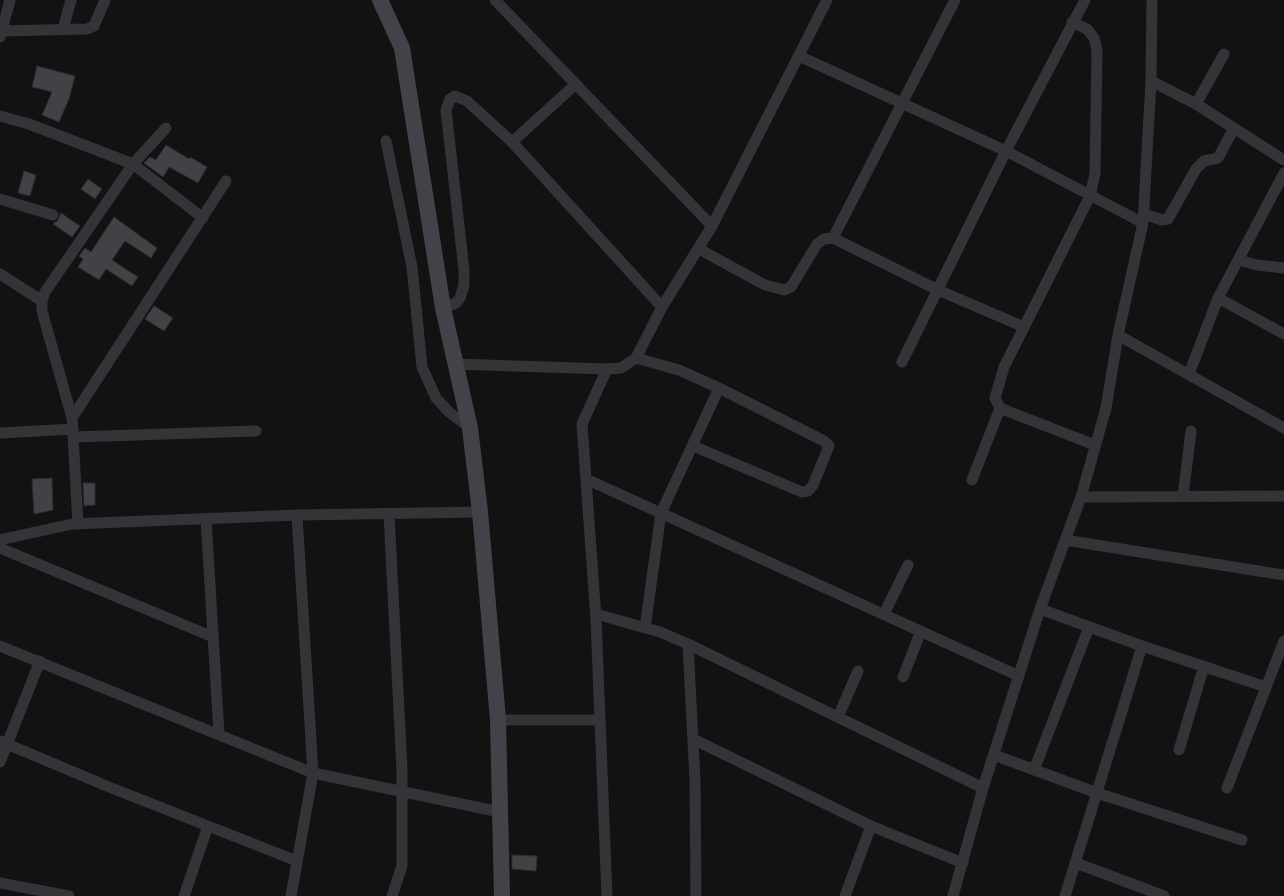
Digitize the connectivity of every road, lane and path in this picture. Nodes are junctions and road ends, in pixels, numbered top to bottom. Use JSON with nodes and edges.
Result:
{"nodes":[{"id":1,"x":10,"y":0,"type":"edge"},
{"id":2,"x":71,"y":0,"type":"edge"},
{"id":3,"x":105,"y":0,"type":"edge"},
{"id":4,"x":380,"y":0,"type":"edge"},
{"id":5,"x":495,"y":0,"type":"edge"},
{"id":6,"x":827,"y":0,"type":"edge"},
{"id":7,"x":955,"y":0,"type":"edge"},
{"id":8,"x":1085,"y":0,"type":"edge"},
{"id":9,"x":1152,"y":0,"type":"edge"},
{"id":10,"x":1072,"y":22,"type":"junction"},
{"id":11,"x":63,"y":29,"type":"junction"},
{"id":12,"x":1,"y":33,"type":"edge"},
{"id":13,"x":1224,"y":54,"type":"dead end"},
{"id":14,"x":799,"y":56,"type":"junction"},
{"id":15,"x":1150,"y":80,"type":"junction"},
{"id":16,"x":576,"y":84,"type":"junction"},
{"id":17,"x":903,"y":104,"type":"junction"},
{"id":18,"x":1196,"y":104,"type":"junction"},
{"id":19,"x":0,"y":116,"type":"edge"},
{"id":20,"x":166,"y":128,"type":"dead end"},
{"id":21,"x":1234,"y":128,"type":"junction"},
{"id":22,"x":386,"y":142,"type":"dead end"},
{"id":23,"x":512,"y":142,"type":"junction"},
{"id":24,"x":1006,"y":151,"type":"junction"},
{"id":25,"x":1284,"y":160,"type":"edge"},
{"id":26,"x":133,"y":164,"type":"junction"},
{"id":27,"x":1284,"y":173,"type":"edge"},
{"id":28,"x":226,"y":181,"type":"dead end"},
{"id":29,"x":1090,"y":196,"type":"junction"},
{"id":30,"x":0,"y":200,"type":"edge"},
{"id":31,"x":53,"y":215,"type":"dead end"},
{"id":32,"x":203,"y":218,"type":"junction"},
{"id":33,"x":1143,"y":219,"type":"junction"},
{"id":34,"x":712,"y":226,"type":"junction"},
{"id":35,"x":833,"y":238,"type":"junction"},
{"id":36,"x":699,"y":249,"type":"junction"},
{"id":37,"x":1239,"y":260,"type":"junction"},
{"id":38,"x":1284,"y":268,"type":"edge"},
{"id":39,"x":0,"y":274,"type":"edge"},
{"id":40,"x":938,"y":290,"type":"junction"},
{"id":41,"x":1218,"y":298,"type":"junction"},
{"id":42,"x":42,"y":301,"type":"junction"},
{"id":43,"x":662,"y":307,"type":"junction"},
{"id":44,"x":443,"y":308,"type":"junction"},
{"id":45,"x":1024,"y":327,"type":"junction"},
{"id":46,"x":1284,"y":334,"type":"edge"},
{"id":47,"x":1118,"y":336,"type":"junction"},
{"id":48,"x":636,"y":358,"type":"junction"},
{"id":49,"x":902,"y":362,"type":"dead end"},
{"id":50,"x":454,"y":364,"type":"junction"},
{"id":51,"x":607,"y":369,"type":"junction"},
{"id":52,"x":1188,"y":374,"type":"junction"},
{"id":53,"x":719,"y":388,"type":"junction"},
{"id":54,"x":1000,"y":408,"type":"junction"},
{"id":55,"x":73,"y":428,"type":"junction"},
{"id":56,"x":470,"y":428,"type":"junction"},
{"id":57,"x":1284,"y":428,"type":"edge"},
{"id":58,"x":256,"y":431,"type":"dead end"},
{"id":59,"x":1191,"y":431,"type":"dead end"},
{"id":60,"x":0,"y":433,"type":"edge"},
{"id":61,"x":1095,"y":445,"type":"junction"},
{"id":62,"x":692,"y":446,"type":"junction"},
{"id":63,"x":586,"y":479,"type":"junction"},
{"id":64,"x":972,"y":480,"type":"dead end"},
{"id":65,"x":1183,"y":496,"type":"junction"},
{"id":66,"x":1284,"y":496,"type":"edge"},
{"id":67,"x":1081,"y":497,"type":"junction"},
{"id":68,"x":480,"y":512,"type":"junction"},
{"id":69,"x":661,"y":513,"type":"junction"},
{"id":70,"x":390,"y":514,"type":"junction"},
{"id":71,"x":297,"y":516,"type":"junction"},
{"id":72,"x":206,"y":519,"type":"junction"},
{"id":73,"x":78,"y":524,"type":"junction"},
{"id":74,"x":0,"y":540,"type":"edge"},
{"id":75,"x":1065,"y":540,"type":"junction"},
{"id":76,"x":0,"y":548,"type":"edge"},
{"id":77,"x":908,"y":565,"type":"dead end"},
{"id":78,"x":1284,"y":575,"type":"edge"},
{"id":79,"x":1040,"y":608,"type":"junction"},
{"id":80,"x":596,"y":614,"type":"junction"},
{"id":81,"x":884,"y":614,"type":"junction"},
{"id":82,"x":1090,"y":627,"type":"junction"},
{"id":83,"x":645,"y":628,"type":"junction"},
{"id":84,"x":921,"y":631,"type":"junction"},
{"id":85,"x":214,"y":638,"type":"junction"},
{"id":86,"x":1284,"y":641,"type":"edge"},
{"id":87,"x":688,"y":644,"type":"junction"},
{"id":88,"x":0,"y":646,"type":"edge"},
{"id":89,"x":1142,"y":646,"type":"junction"},
{"id":90,"x":40,"y":661,"type":"junction"},
{"id":91,"x":1204,"y":666,"type":"junction"},
{"id":92,"x":858,"y":671,"type":"dead end"},
{"id":93,"x":1019,"y":676,"type":"junction"},
{"id":94,"x":903,"y":677,"type":"dead end"},
{"id":95,"x":1266,"y":687,"type":"junction"},
{"id":96,"x":838,"y":717,"type":"junction"},
{"id":97,"x":498,"y":720,"type":"junction"},
{"id":98,"x":600,"y":720,"type":"junction"},
{"id":99,"x":219,"y":734,"type":"junction"},
{"id":100,"x":693,"y":739,"type":"junction"},
{"id":101,"x":4,"y":742,"type":"edge"},
{"id":102,"x":1179,"y":750,"type":"dead end"},
{"id":103,"x":994,"y":755,"type":"junction"},
{"id":104,"x":0,"y":762,"type":"edge"},
{"id":105,"x":1034,"y":770,"type":"junction"},
{"id":106,"x":313,"y":773,"type":"junction"},
{"id":107,"x":983,"y":788,"type":"junction"},
{"id":108,"x":1227,"y":788,"type":"dead end"},
{"id":109,"x":402,"y":792,"type":"junction"},
{"id":110,"x":1097,"y":793,"type":"junction"},
{"id":111,"x":500,"y":812,"type":"junction"},
{"id":112,"x":208,"y":826,"type":"junction"},
{"id":113,"x":871,"y":826,"type":"junction"},
{"id":114,"x":1242,"y":840,"type":"dead end"},
{"id":115,"x":297,"y":861,"type":"junction"},
{"id":116,"x":1076,"y":862,"type":"junction"},
{"id":117,"x":963,"y":863,"type":"junction"},
{"id":118,"x":0,"y":883,"type":"edge"},
{"id":119,"x":69,"y":896,"type":"edge"},
{"id":120,"x":184,"y":896,"type":"edge"},
{"id":121,"x":291,"y":896,"type":"edge"},
{"id":122,"x":392,"y":896,"type":"edge"},
{"id":123,"x":502,"y":896,"type":"edge"},
{"id":124,"x":607,"y":896,"type":"edge"},
{"id":125,"x":696,"y":896,"type":"edge"},
{"id":126,"x":846,"y":896,"type":"edge"},
{"id":127,"x":953,"y":896,"type":"edge"},
{"id":128,"x":1065,"y":896,"type":"edge"},
{"id":129,"x":1164,"y":896,"type":"edge"}],
"edges":[{"from":1,"to":12,"type":"street"},
{"from":2,"to":11,"type":"street"},
{"from":3,"to":11,"type":"street"},
{"from":4,"to":44,"type":"street"},
{"from":5,"to":16,"type":"street"},
{"from":6,"to":14,"type":"street"},
{"from":7,"to":17,"type":"street"},
{"from":8,"to":10,"type":"street"},
{"from":9,"to":15,"type":"street"},
{"from":10,"to":24,"type":"street"},
{"from":10,"to":29,"type":"street"},
{"from":11,"to":12,"type":"street"},
{"from":13,"to":18,"type":"street"},
{"from":14,"to":17,"type":"street"},
{"from":14,"to":34,"type":"street"},
{"from":15,"to":18,"type":"street"},
{"from":15,"to":33,"type":"street"},
{"from":16,"to":23,"type":"street"},
{"from":16,"to":34,"type":"street"},
{"from":17,"to":24,"type":"street"},
{"from":17,"to":35,"type":"street"},
{"from":18,"to":21,"type":"street"},
{"from":19,"to":26,"type":"street"},
{"from":20,"to":26,"type":"street"},
{"from":21,"to":25,"type":"street"},
{"from":21,"to":33,"type":"street"},
{"from":22,"to":56,"type":"street"},
{"from":23,"to":43,"type":"street"},
{"from":23,"to":44,"type":"street"},
{"from":24,"to":29,"type":"street"},
{"from":24,"to":40,"type":"street"},
{"from":26,"to":32,"type":"street"},
{"from":26,"to":42,"type":"street"},
{"from":27,"to":37,"type":"street"},
{"from":28,"to":32,"type":"street"},
{"from":29,"to":33,"type":"street"},
{"from":29,"to":45,"type":"street"},
{"from":30,"to":31,"type":"street"},
{"from":32,"to":55,"type":"street"},
{"from":33,"to":47,"type":"street"},
{"from":34,"to":36,"type":"street"},
{"from":35,"to":36,"type":"street"},
{"from":35,"to":40,"type":"street"},
{"from":36,"to":43,"type":"street"},
{"from":37,"to":38,"type":"street"},
{"from":37,"to":41,"type":"street"},
{"from":39,"to":42,"type":"street"},
{"from":40,"to":45,"type":"street"},
{"from":40,"to":49,"type":"street"},
{"from":41,"to":46,"type":"street"},
{"from":41,"to":52,"type":"street"},
{"from":42,"to":55,"type":"street"},
{"from":43,"to":48,"type":"street"},
{"from":44,"to":50,"type":"street"},
{"from":45,"to":54,"type":"street"},
{"from":47,"to":52,"type":"street"},
{"from":47,"to":61,"type":"street"},
{"from":48,"to":51,"type":"street"},
{"from":48,"to":53,"type":"street"},
{"from":50,"to":51,"type":"street"},
{"from":50,"to":56,"type":"street"},
{"from":51,"to":63,"type":"street"},
{"from":52,"to":57,"type":"street"},
{"from":53,"to":62,"type":"street"},
{"from":53,"to":62,"type":"street"},
{"from":54,"to":61,"type":"street"},
{"from":54,"to":64,"type":"street"},
{"from":55,"to":58,"type":"street"},
{"from":55,"to":60,"type":"street"},
{"from":55,"to":73,"type":"street"},
{"from":56,"to":68,"type":"street"},
{"from":59,"to":65,"type":"street"},
{"from":61,"to":67,"type":"street"},
{"from":62,"to":69,"type":"street"},
{"from":63,"to":69,"type":"street"},
{"from":63,"to":80,"type":"street"},
{"from":65,"to":66,"type":"street"},
{"from":65,"to":67,"type":"street"},
{"from":67,"to":75,"type":"street"},
{"from":68,"to":70,"type":"street"},
{"from":68,"to":97,"type":"street"},
{"from":69,"to":81,"type":"street"},
{"from":69,"to":83,"type":"street"},
{"from":70,"to":71,"type":"street"},
{"from":70,"to":109,"type":"street"},
{"from":71,"to":72,"type":"street"},
{"from":71,"to":106,"type":"street"},
{"from":72,"to":73,"type":"street"},
{"from":72,"to":85,"type":"street"},
{"from":73,"to":74,"type":"street"},
{"from":75,"to":78,"type":"street"},
{"from":75,"to":79,"type":"street"},
{"from":76,"to":85,"type":"street"},
{"from":77,"to":81,"type":"street"},
{"from":79,"to":82,"type":"street"},
{"from":79,"to":93,"type":"street"},
{"from":80,"to":83,"type":"street"},
{"from":80,"to":98,"type":"street"},
{"from":81,"to":84,"type":"street"},
{"from":82,"to":89,"type":"street"},
{"from":82,"to":105,"type":"street"},
{"from":83,"to":87,"type":"street"},
{"from":84,"to":93,"type":"street"},
{"from":84,"to":94,"type":"street"},
{"from":85,"to":99,"type":"street"},
{"from":86,"to":95,"type":"street"},
{"from":87,"to":96,"type":"street"},
{"from":87,"to":100,"type":"street"},
{"from":88,"to":90,"type":"street"},
{"from":89,"to":91,"type":"street"},
{"from":89,"to":110,"type":"street"},
{"from":90,"to":99,"type":"street"},
{"from":90,"to":101,"type":"street"},
{"from":91,"to":95,"type":"street"},
{"from":91,"to":102,"type":"street"},
{"from":92,"to":96,"type":"street"},
{"from":93,"to":103,"type":"street"},
{"from":95,"to":108,"type":"street"},
{"from":96,"to":107,"type":"street"},
{"from":97,"to":98,"type":"street"},
{"from":97,"to":111,"type":"street"},
{"from":98,"to":124,"type":"street"},
{"from":99,"to":106,"type":"street"},
{"from":100,"to":113,"type":"street"},
{"from":100,"to":125,"type":"street"},
{"from":101,"to":104,"type":"street"},
{"from":101,"to":112,"type":"street"},
{"from":103,"to":105,"type":"street"},
{"from":103,"to":107,"type":"street"},
{"from":105,"to":110,"type":"street"},
{"from":106,"to":109,"type":"street"},
{"from":106,"to":115,"type":"street"},
{"from":107,"to":117,"type":"street"},
{"from":109,"to":111,"type":"street"},
{"from":109,"to":122,"type":"street"},
{"from":110,"to":114,"type":"street"},
{"from":110,"to":116,"type":"street"},
{"from":111,"to":123,"type":"street"},
{"from":112,"to":115,"type":"street"},
{"from":112,"to":120,"type":"street"},
{"from":113,"to":117,"type":"street"},
{"from":113,"to":126,"type":"street"},
{"from":115,"to":121,"type":"street"},
{"from":116,"to":128,"type":"street"},
{"from":116,"to":129,"type":"street"},
{"from":117,"to":127,"type":"street"},
{"from":118,"to":119,"type":"street"}]}
